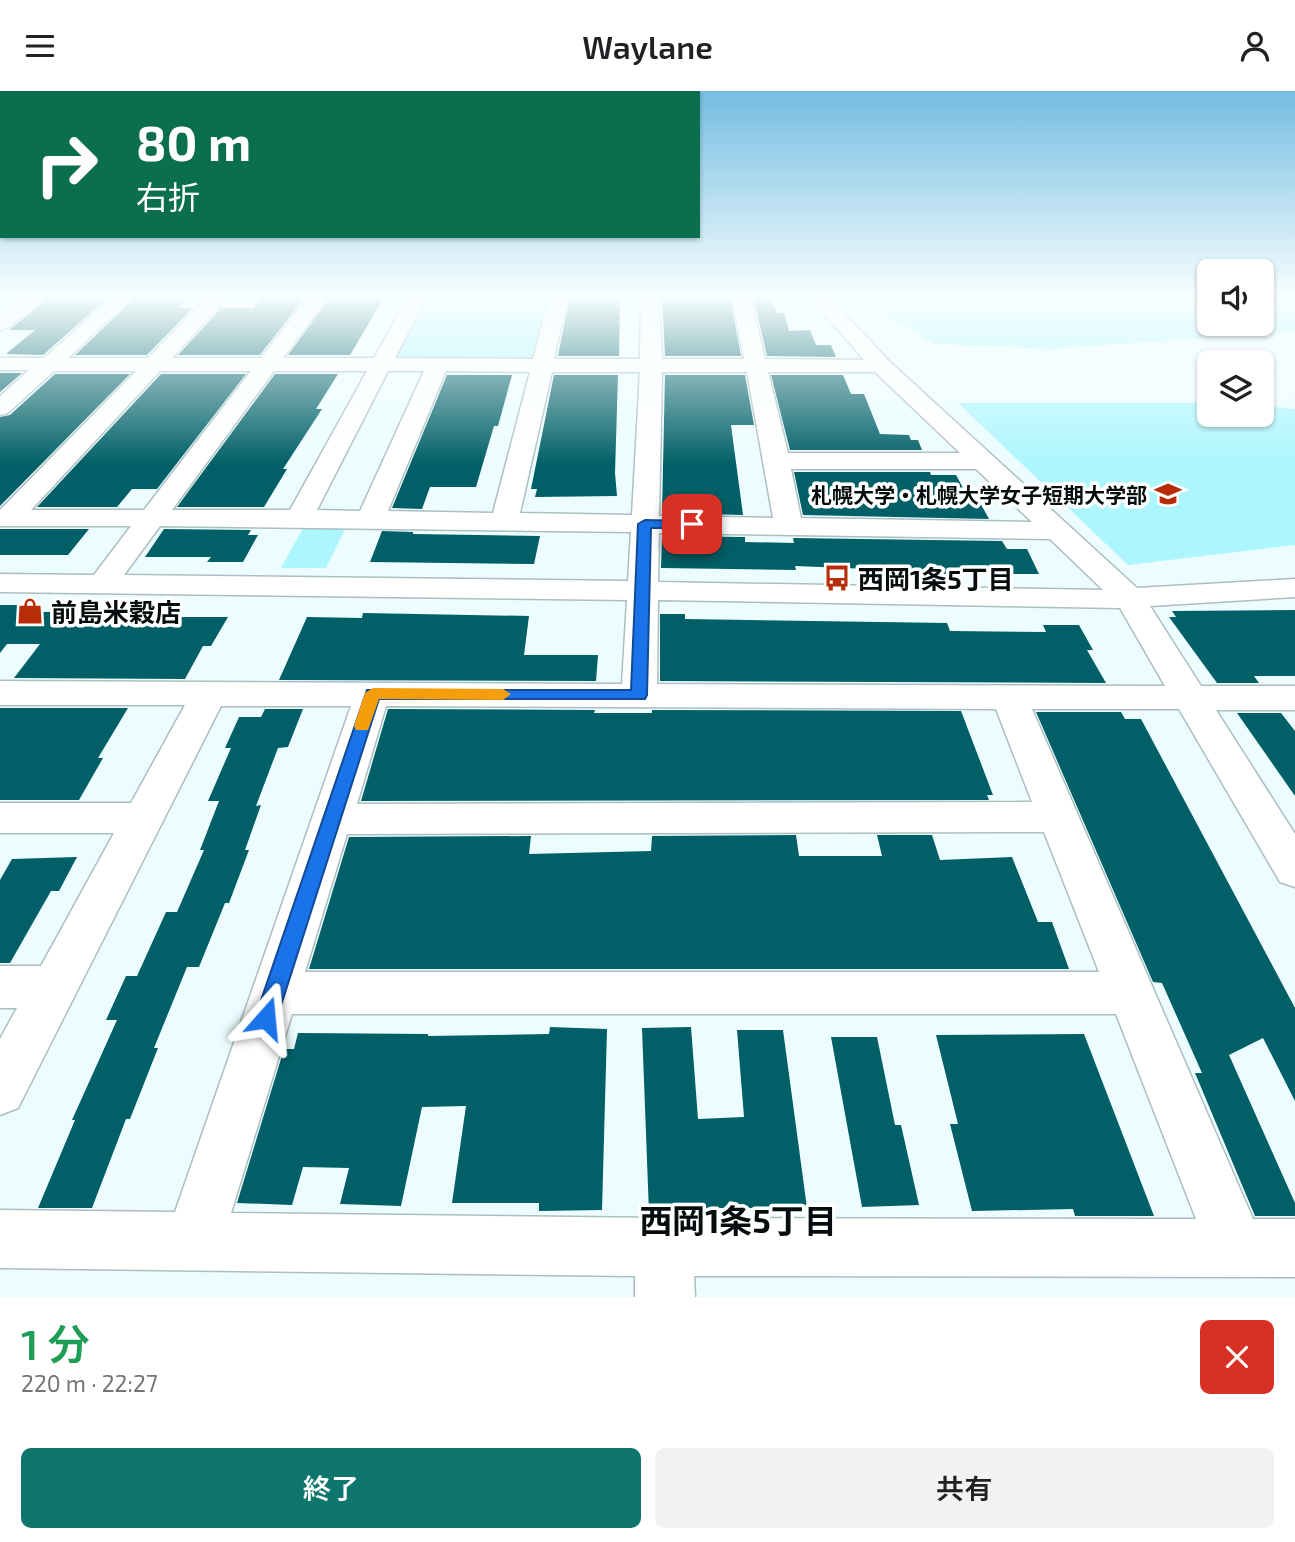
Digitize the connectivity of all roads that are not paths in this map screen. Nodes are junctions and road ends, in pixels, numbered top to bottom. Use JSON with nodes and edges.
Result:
{"nodes":[{"id":1,"x":63,"y":352,"type":"edge"},
{"id":2,"x":167,"y":352,"type":"edge"},
{"id":3,"x":276,"y":352,"type":"edge"},
{"id":4,"x":388,"y":352,"type":"edge"},
{"id":5,"x":546,"y":352,"type":"edge"},
{"id":6,"x":651,"y":352,"type":"edge"},
{"id":7,"x":753,"y":352,"type":"edge"},
{"id":8,"x":869,"y":352,"type":"edge"},
{"id":9,"x":439,"y":363,"type":"junction"},
{"id":10,"x":0,"y":364,"type":"edge"},
{"id":11,"x":267,"y":364,"type":"junction"},
{"id":12,"x":382,"y":364,"type":"junction"},
{"id":13,"x":543,"y":364,"type":"junction"},
{"id":14,"x":49,"y":365,"type":"junction"},
{"id":15,"x":155,"y":365,"type":"junction"},
{"id":16,"x":651,"y":365,"type":"junction"},
{"id":17,"x":756,"y":366,"type":"junction"},
{"id":18,"x":881,"y":366,"type":"junction"},
{"id":19,"x":0,"y":408,"type":"edge"},
{"id":20,"x":777,"y":461,"type":"junction"},
{"id":21,"x":984,"y":461,"type":"junction"},
{"id":22,"x":4,"y":518,"type":"edge"},
{"id":23,"x":151,"y":518,"type":"junction"},
{"id":24,"x":299,"y":518,"type":"junction"},
{"id":25,"x":370,"y":520,"type":"junction"},
{"id":26,"x":504,"y":523,"type":"junction"},
{"id":27,"x":645,"y":524,"type":"junction"},
{"id":28,"x":788,"y":525,"type":"junction"},
{"id":29,"x":1060,"y":531,"type":"junction"},
{"id":30,"x":104,"y":582,"type":"junction"},
{"id":31,"x":0,"y":583,"type":"edge"},
{"id":32,"x":1295,"y":589,"type":"edge"},
{"id":33,"x":643,"y":591,"type":"junction"},
{"id":34,"x":1130,"y":600,"type":"junction"},
{"id":35,"x":210,"y":692,"type":"junction"},
{"id":36,"x":0,"y":693,"type":"edge"},
{"id":37,"x":373,"y":693,"type":"junction"},
{"id":38,"x":639,"y":695,"type":"junction"},
{"id":39,"x":1009,"y":697,"type":"junction"},
{"id":40,"x":1192,"y":698,"type":"junction"},
{"id":41,"x":1295,"y":698,"type":"edge"},
{"id":42,"x":1057,"y":817,"type":"junction"},
{"id":43,"x":0,"y":818,"type":"edge"},
{"id":44,"x":143,"y":818,"type":"junction"},
{"id":45,"x":332,"y":819,"type":"junction"},
{"id":46,"x":1279,"y":820,"type":"edge"},
{"id":47,"x":1295,"y":870,"type":"edge"},
{"id":48,"x":0,"y":987,"type":"edge"},
{"id":49,"x":54,"y":987,"type":"junction"},
{"id":50,"x":274,"y":993,"type":"junction"},
{"id":51,"x":1129,"y":993,"type":"junction"},
{"id":52,"x":0,"y":1090,"type":"edge"},
{"id":53,"x":0,"y":1238,"type":"edge"},
{"id":54,"x":193,"y":1241,"type":"junction"},
{"id":55,"x":1236,"y":1248,"type":"junction"},
{"id":56,"x":1295,"y":1248,"type":"edge"},
{"id":57,"x":664,"y":1272,"type":"edge"}],
"edges":[{"from":1,"to":14,"type":"street"},
{"from":2,"to":15,"type":"street"},
{"from":3,"to":11,"type":"street"},
{"from":4,"to":12,"type":"street"},
{"from":5,"to":13,"type":"street"},
{"from":6,"to":16,"type":"street"},
{"from":7,"to":17,"type":"street"},
{"from":8,"to":18,"type":"street"},
{"from":9,"to":12,"type":"street"},
{"from":9,"to":13,"type":"street"},
{"from":9,"to":25,"type":"street"},
{"from":10,"to":14,"type":"street"},
{"from":11,"to":12,"type":"street"},
{"from":11,"to":15,"type":"street"},
{"from":11,"to":23,"type":"street"},
{"from":12,"to":24,"type":"street"},
{"from":13,"to":16,"type":"street"},
{"from":13,"to":26,"type":"street"},
{"from":14,"to":15,"type":"street"},
{"from":14,"to":19,"type":"street"},
{"from":15,"to":22,"type":"street"},
{"from":16,"to":17,"type":"street"},
{"from":16,"to":27,"type":"street"},
{"from":17,"to":18,"type":"street"},
{"from":17,"to":20,"type":"street"},
{"from":18,"to":21,"type":"street"},
{"from":20,"to":21,"type":"street"},
{"from":20,"to":28,"type":"street"},
{"from":21,"to":29,"type":"street"},
{"from":22,"to":23,"type":"street"},
{"from":23,"to":24,"type":"street"},
{"from":23,"to":30,"type":"street"},
{"from":24,"to":25,"type":"street"},
{"from":25,"to":26,"type":"street"},
{"from":26,"to":27,"type":"street"},
{"from":27,"to":28,"type":"street"},
{"from":27,"to":33,"type":"street"},
{"from":28,"to":29,"type":"street"},
{"from":29,"to":34,"type":"street"},
{"from":30,"to":31,"type":"street"},
{"from":30,"to":33,"type":"street"},
{"from":32,"to":34,"type":"street"},
{"from":33,"to":34,"type":"street"},
{"from":33,"to":38,"type":"street"},
{"from":34,"to":40,"type":"street"},
{"from":35,"to":36,"type":"street"},
{"from":35,"to":37,"type":"street"},
{"from":35,"to":44,"type":"street"},
{"from":37,"to":38,"type":"street"},
{"from":37,"to":45,"type":"street"},
{"from":38,"to":39,"type":"street"},
{"from":39,"to":40,"type":"street"},
{"from":39,"to":42,"type":"street"},
{"from":40,"to":41,"type":"street"},
{"from":40,"to":46,"type":"street"},
{"from":42,"to":45,"type":"street"},
{"from":42,"to":51,"type":"street"},
{"from":43,"to":44,"type":"street"},
{"from":44,"to":49,"type":"street"},
{"from":45,"to":50,"type":"street"},
{"from":46,"to":47,"type":"street"},
{"from":48,"to":49,"type":"street"},
{"from":49,"to":52,"type":"street"},
{"from":50,"to":51,"type":"street"},
{"from":50,"to":54,"type":"street"},
{"from":51,"to":55,"type":"street"},
{"from":53,"to":54,"type":"street"},
{"from":54,"to":57,"type":"street"},
{"from":55,"to":56,"type":"street"},
{"from":55,"to":57,"type":"street"}]}
